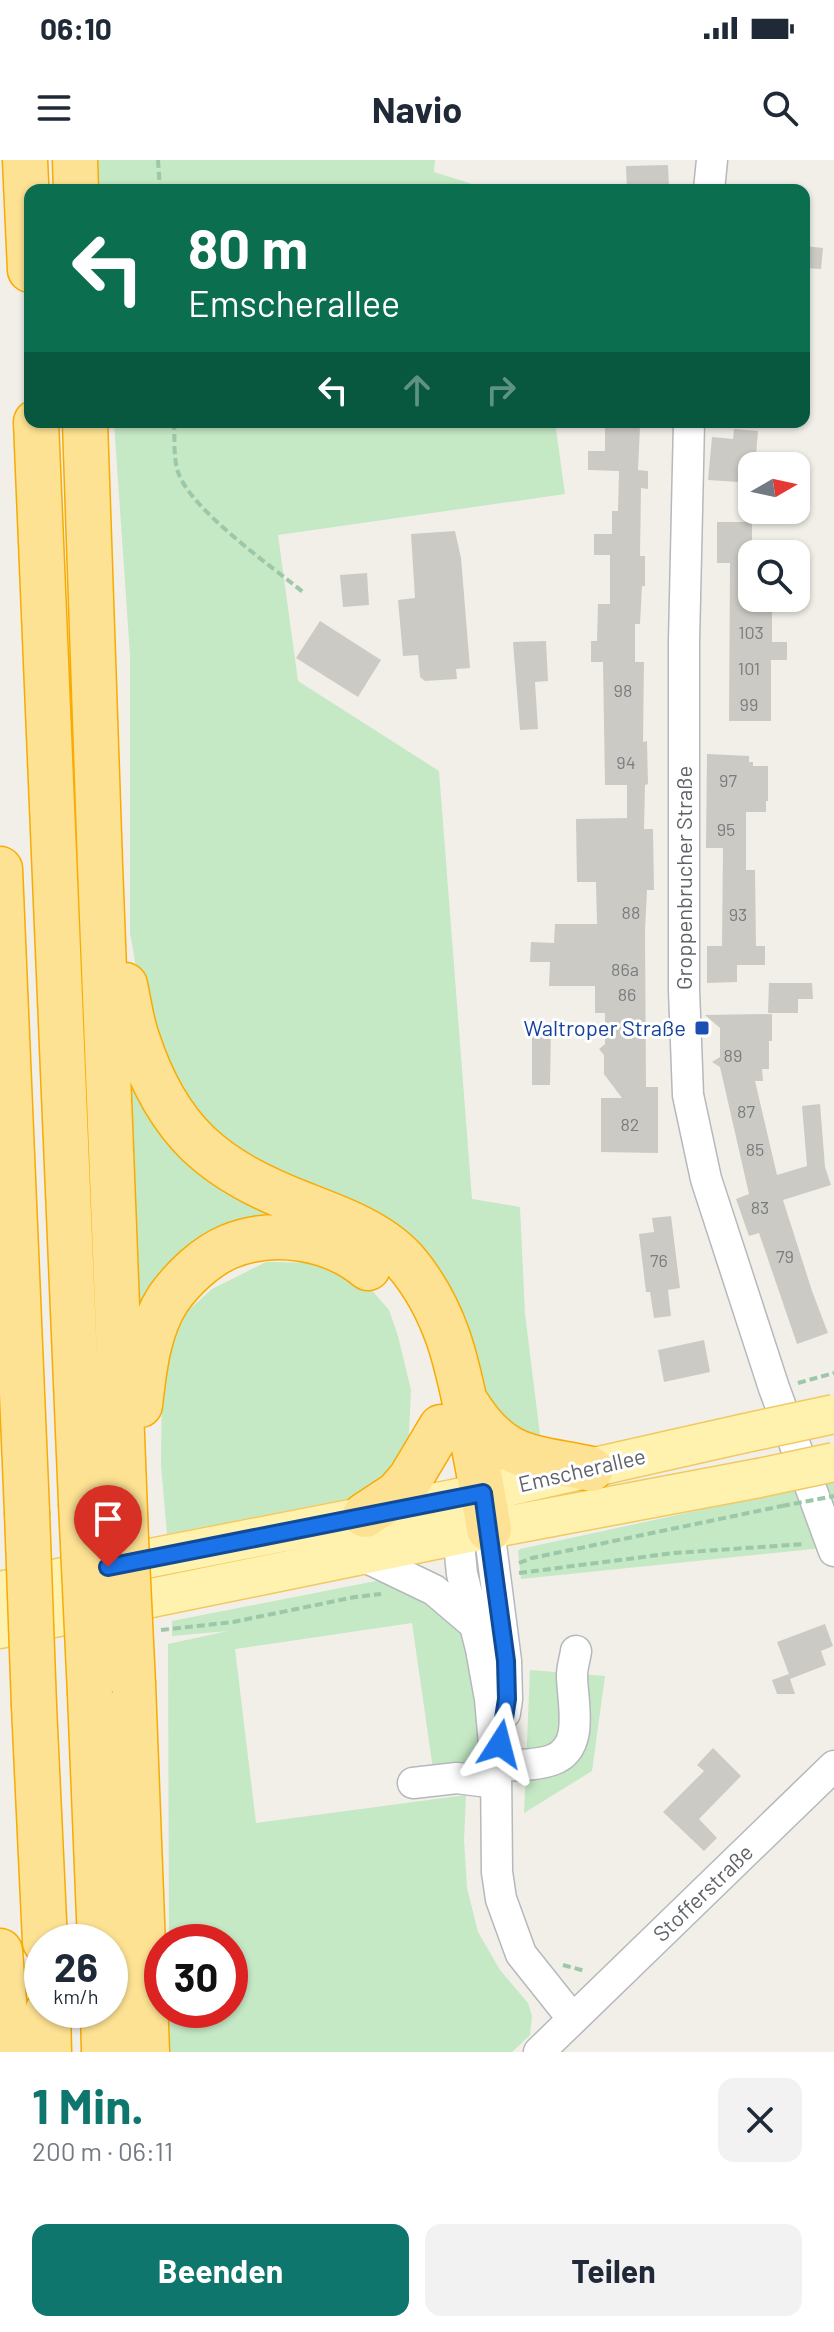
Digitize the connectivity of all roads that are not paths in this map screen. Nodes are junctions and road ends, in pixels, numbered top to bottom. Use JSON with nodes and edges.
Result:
{"nodes":[{"id":1,"x":25,"y":160,"type":"edge"},
{"id":2,"x":75,"y":160,"type":"edge"},
{"id":3,"x":712,"y":160,"type":"edge"},
{"id":4,"x":26,"y":184,"type":"edge"},
{"id":5,"x":76,"y":184,"type":"edge"},
{"id":6,"x":710,"y":184,"type":"edge"},
{"id":7,"x":36,"y":428,"type":"edge"},
{"id":8,"x":85,"y":428,"type":"edge"},
{"id":9,"x":689,"y":428,"type":"edge"},
{"id":10,"x":100,"y":865,"type":"junction"},
{"id":11,"x":0,"y":869,"type":"edge"},
{"id":12,"x":453,"y":1412,"type":"junction"},
{"id":13,"x":834,"y":1414,"type":"edge"},
{"id":14,"x":834,"y":1462,"type":"edge"},
{"id":15,"x":591,"y":1469,"type":"junction"},
{"id":16,"x":127,"y":1510,"type":"junction"},
{"id":17,"x":471,"y":1514,"type":"junction"},
{"id":18,"x":363,"y":1535,"type":"junction"},
{"id":19,"x":832,"y":1546,"type":"edge"},
{"id":20,"x":0,"y":1591,"type":"edge"},
{"id":21,"x":474,"y":1624,"type":"junction"},
{"id":22,"x":0,"y":1629,"type":"edge"},
{"id":23,"x":576,"y":1651,"type":"dead end"},
{"id":24,"x":834,"y":1766,"type":"edge"},
{"id":25,"x":496,"y":1775,"type":"junction"},
{"id":26,"x":413,"y":1783,"type":"dead end"},
{"id":27,"x":44,"y":1924,"type":"edge"},
{"id":28,"x":99,"y":1924,"type":"edge"},
{"id":29,"x":0,"y":1951,"type":"edge"},
{"id":30,"x":572,"y":2018,"type":"junction"},
{"id":31,"x":48,"y":2028,"type":"edge"},
{"id":32,"x":103,"y":2028,"type":"edge"},
{"id":33,"x":8,"y":2052,"type":"edge"},
{"id":34,"x":49,"y":2052,"type":"edge"},
{"id":35,"x":104,"y":2052,"type":"edge"},
{"id":36,"x":147,"y":2052,"type":"edge"},
{"id":37,"x":539,"y":2052,"type":"edge"}],
"edges":[{"from":1,"to":4,"type":"highway"},
{"from":2,"to":5,"type":"highway"},
{"from":3,"to":6,"type":"street"},
{"from":7,"to":28,"type":"highway","bridge":true},
{"from":8,"to":10,"type":"highway"},
{"from":9,"to":19,"type":"street","name":"Groppenbrucher Straße"},
{"from":10,"to":12,"type":"highway"},
{"from":10,"to":16,"type":"highway"},
{"from":11,"to":27,"type":"highway","bridge":true},
{"from":12,"to":15,"type":"highway"},
{"from":12,"to":16,"type":"highway"},
{"from":12,"to":17,"type":"highway"},
{"from":12,"to":18,"type":"highway"},
{"from":13,"to":15,"type":"main road","name":"Emscherallee","bridge":true},
{"from":14,"to":17,"type":"main road","name":"Emscherallee","bridge":true},
{"from":15,"to":17,"type":"main road","name":"Emscherallee"},
{"from":16,"to":36,"type":"highway","bridge":true},
{"from":17,"to":18,"type":"main road","name":"Emscherallee"},
{"from":17,"to":21,"type":"street"},
{"from":17,"to":25,"type":"street"},
{"from":18,"to":20,"type":"main road","name":"Emscherallee"},
{"from":18,"to":21,"type":"street"},
{"from":18,"to":22,"type":"main road","name":"Emscherallee"},
{"from":21,"to":25,"type":"street"},
{"from":23,"to":25,"type":"street"},
{"from":24,"to":30,"type":"street","name":"Stofferstraße"},
{"from":25,"to":26,"type":"street"},
{"from":25,"to":30,"type":"street"},
{"from":29,"to":33,"type":"highway"},
{"from":30,"to":37,"type":"street","name":"Stofferstraße"},
{"from":31,"to":34,"type":"highway"},
{"from":32,"to":35,"type":"highway"}]}
